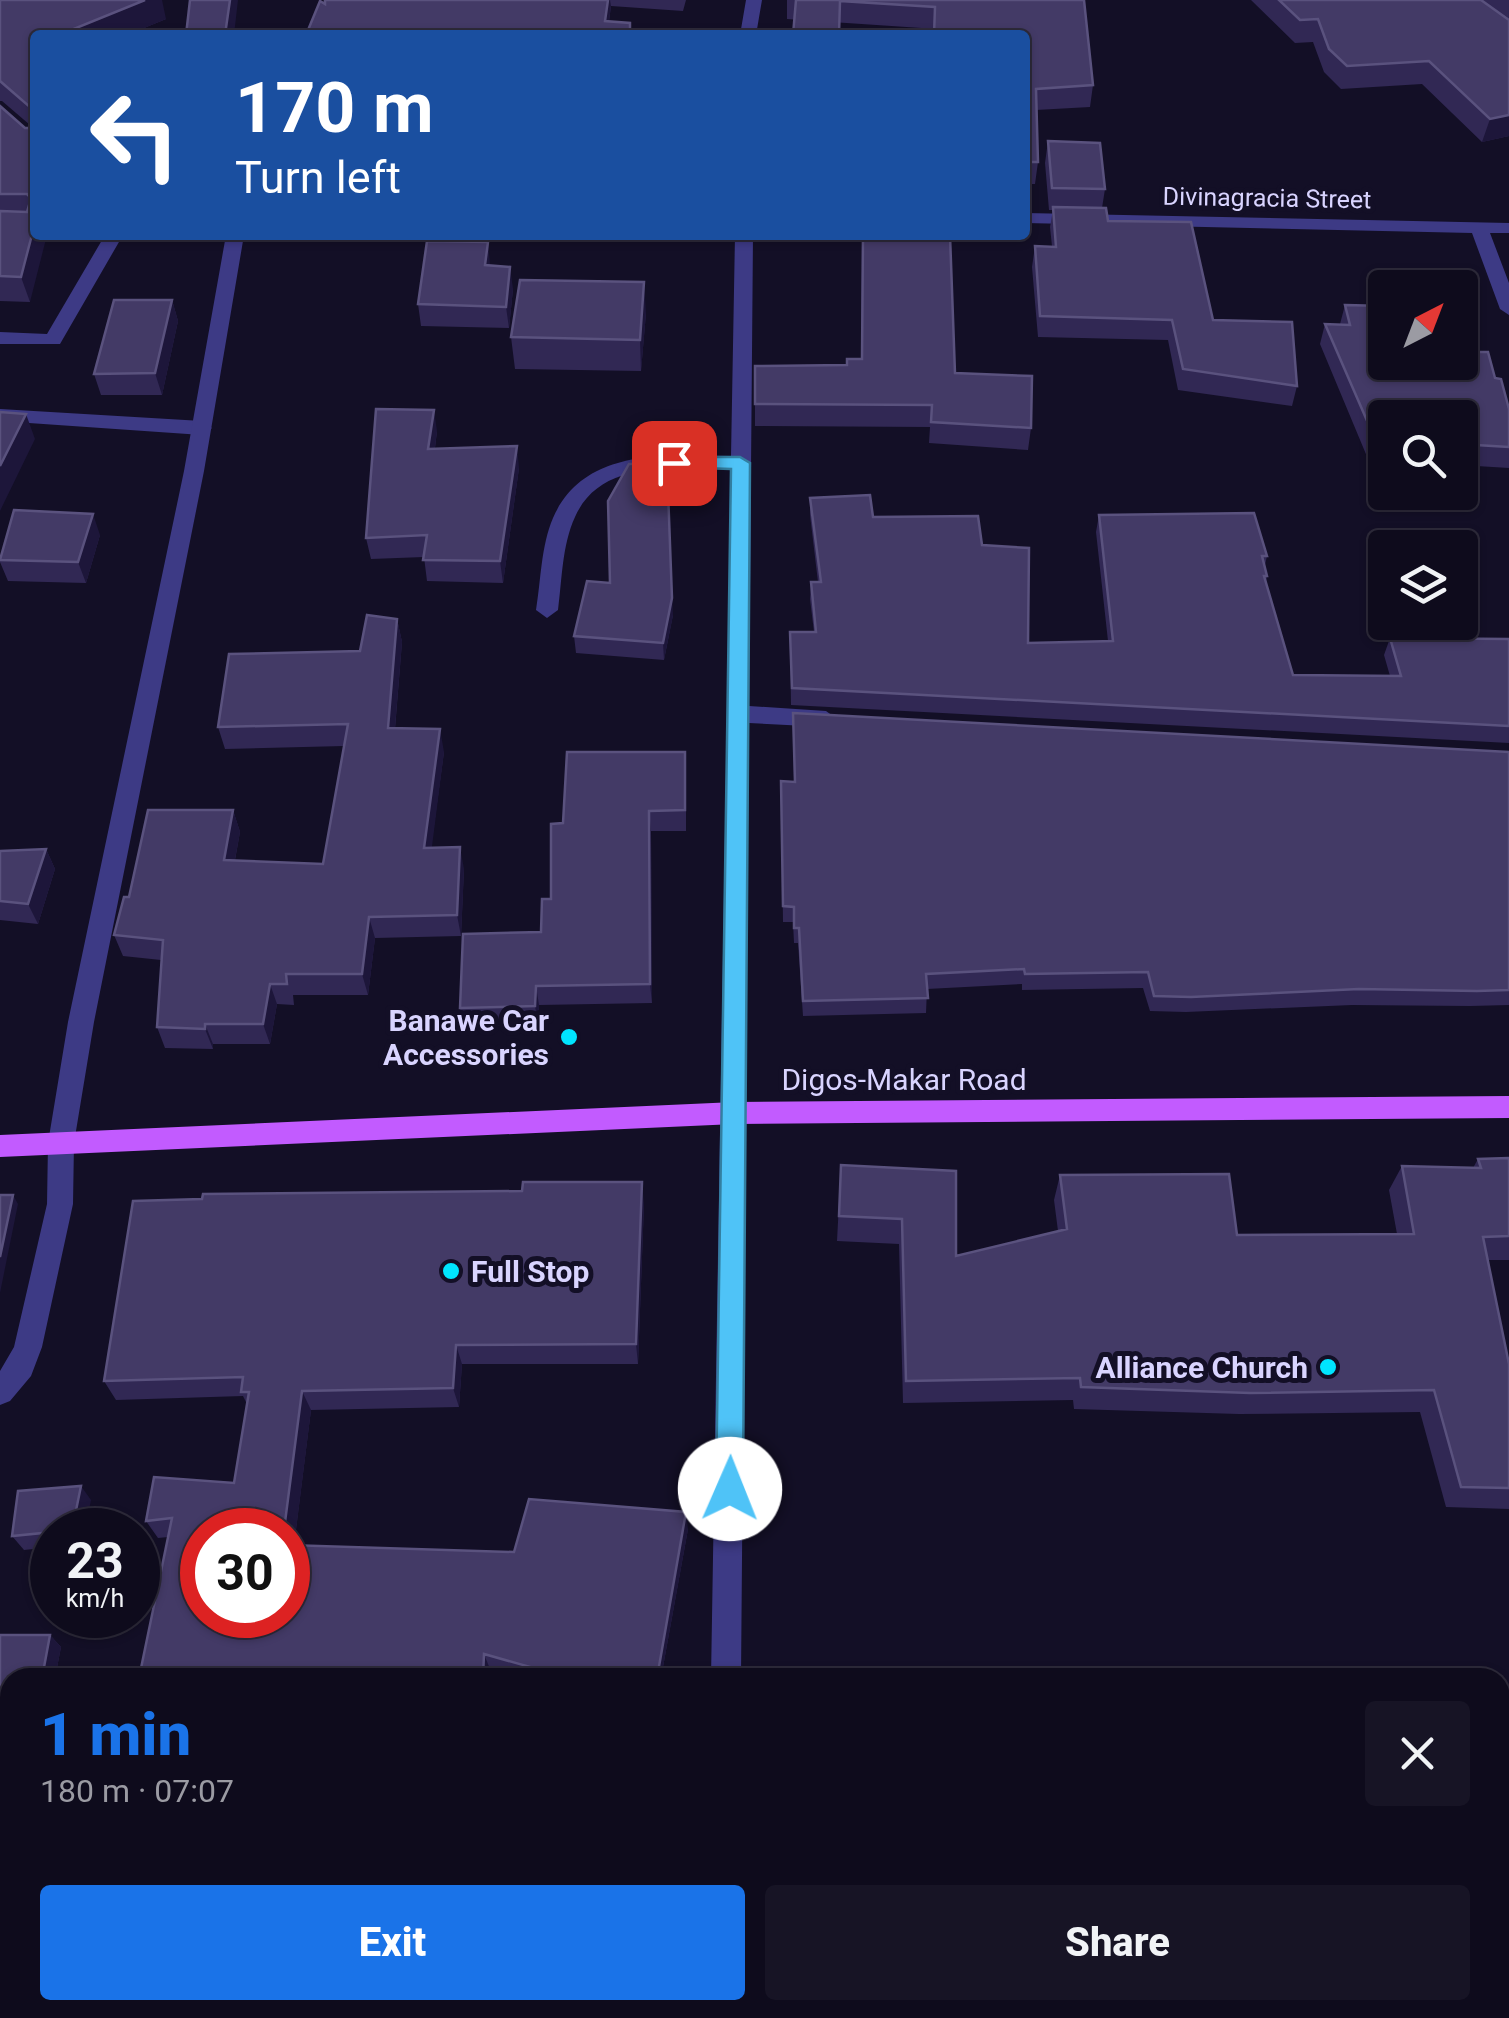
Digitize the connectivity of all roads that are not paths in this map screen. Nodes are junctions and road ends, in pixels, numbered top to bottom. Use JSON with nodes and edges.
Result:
{"nodes":[{"id":1,"x":754,"y":0,"type":"edge"},
{"id":2,"x":749,"y":30,"type":"edge"},
{"id":3,"x":1030,"y":218,"type":"edge"},
{"id":4,"x":1479,"y":227,"type":"junction"},
{"id":5,"x":1509,"y":228,"type":"edge"},
{"id":6,"x":111,"y":240,"type":"edge"},
{"id":7,"x":233,"y":240,"type":"edge"},
{"id":8,"x":744,"y":240,"type":"edge"},
{"id":9,"x":1509,"y":309,"type":"edge"},
{"id":10,"x":0,"y":338,"type":"edge"},
{"id":11,"x":0,"y":415,"type":"edge"},
{"id":12,"x":202,"y":428,"type":"junction"},
{"id":13,"x":740,"y":463,"type":"junction"},
{"id":14,"x":547,"y":610,"type":"dead end"},
{"id":15,"x":736,"y":714,"type":"junction"},
{"id":16,"x":855,"y":721,"type":"edge"},
{"id":17,"x":1509,"y":1107,"type":"edge"},
{"id":18,"x":736,"y":1113,"type":"junction"},
{"id":19,"x":61,"y":1143,"type":"junction"},
{"id":20,"x":0,"y":1146,"type":"edge"},
{"id":21,"x":0,"y":1392,"type":"edge"},
{"id":22,"x":726,"y":1668,"type":"edge"}],
"edges":[{"from":1,"to":2,"type":"street"},
{"from":3,"to":4,"type":"street","name":"Divinagracia Street"},
{"from":4,"to":5,"type":"street","name":"Divinagracia Street"},
{"from":4,"to":9,"type":"street"},
{"from":6,"to":10,"type":"street"},
{"from":7,"to":12,"type":"street"},
{"from":8,"to":13,"type":"street"},
{"from":11,"to":12,"type":"street"},
{"from":12,"to":19,"type":"street"},
{"from":13,"to":14,"type":"street"},
{"from":13,"to":15,"type":"street"},
{"from":15,"to":16,"type":"street"},
{"from":15,"to":18,"type":"street"},
{"from":17,"to":18,"type":"main road","name":"Digos-Makar Road"},
{"from":18,"to":19,"type":"main road","name":"Digos-Makar Road"},
{"from":18,"to":22,"type":"street"},
{"from":19,"to":20,"type":"main road","name":"Digos-Makar Road"},
{"from":19,"to":21,"type":"street"}]}
